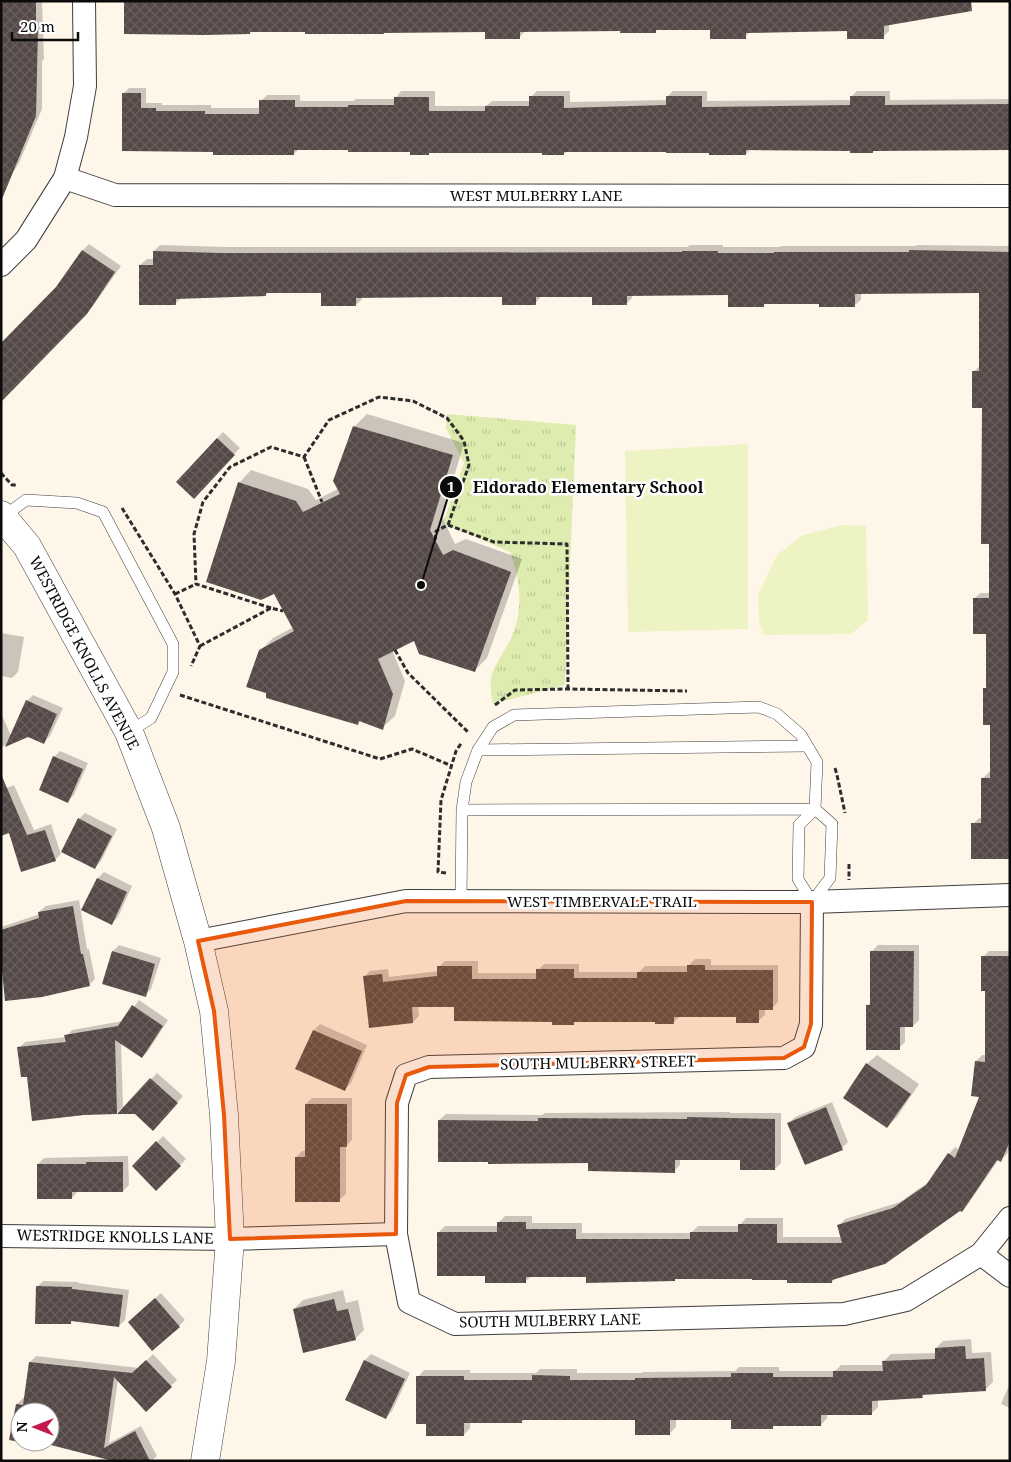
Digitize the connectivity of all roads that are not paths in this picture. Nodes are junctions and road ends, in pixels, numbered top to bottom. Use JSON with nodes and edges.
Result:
{"nodes":[{"id":1,"x":84,"y":1,"type":"edge"},
{"id":2,"x":65,"y":178,"type":"junction"},
{"id":3,"x":1010,"y":196,"type":"edge"},
{"id":4,"x":1,"y":265,"type":"edge"},
{"id":5,"x":2,"y":516,"type":"edge"},
{"id":6,"x":129,"y":732,"type":"junction"},
{"id":7,"x":807,"y":746,"type":"junction"},
{"id":8,"x":478,"y":750,"type":"junction"},
{"id":9,"x":815,"y":809,"type":"junction"},
{"id":10,"x":462,"y":810,"type":"junction"},
{"id":11,"x":1010,"y":895,"type":"edge"},
{"id":12,"x":461,"y":902,"type":"junction"},
{"id":13,"x":812,"y":902,"type":"junction"},
{"id":14,"x":198,"y":941,"type":"junction"},
{"id":15,"x":1010,"y":1218,"type":"edge"},
{"id":16,"x":396,"y":1234,"type":"junction"},
{"id":17,"x":1,"y":1236,"type":"edge"},
{"id":18,"x":230,"y":1239,"type":"junction"},
{"id":19,"x":981,"y":1254,"type":"junction"},
{"id":20,"x":1010,"y":1276,"type":"edge"},
{"id":21,"x":205,"y":1461,"type":"edge"}],
"edges":[{"from":1,"to":2,"type":"street"},
{"from":2,"to":3,"type":"street","name":"WEST MULBERRY LANE"},
{"from":2,"to":4,"type":"street"},
{"from":5,"to":6,"type":"street","name":"WESTRIDGE KNOLLS AVENUE"},
{"from":5,"to":6,"type":"lane"},
{"from":6,"to":14,"type":"street","name":"WESTRIDGE KNOLLS AVENUE"},
{"from":7,"to":8,"type":"lane"},
{"from":7,"to":8,"type":"lane"},
{"from":7,"to":9,"type":"lane"},
{"from":8,"to":10,"type":"lane"},
{"from":9,"to":10,"type":"lane"},
{"from":9,"to":13,"type":"lane"},
{"from":9,"to":13,"type":"lane"},
{"from":10,"to":12,"type":"lane"},
{"from":11,"to":13,"type":"street","name":"WEST TIMBERVALE TRAIL"},
{"from":12,"to":13,"type":"street","name":"WEST TIMBERVALE TRAIL"},
{"from":12,"to":14,"type":"street","name":"WEST TIMBERVALE TRAIL"},
{"from":13,"to":16,"type":"street","name":"SOUTH MULBERRY STREET"},
{"from":14,"to":18,"type":"street","name":"WESTRIDGE KNOLLS AVENUE"},
{"from":15,"to":19,"type":"street"},
{"from":16,"to":18,"type":"street","name":"WESTRIDGE KNOLLS LANE"},
{"from":16,"to":19,"type":"street","name":"SOUTH MULBERRY LANE"},
{"from":17,"to":18,"type":"street","name":"WESTRIDGE KNOLLS LANE"},
{"from":18,"to":21,"type":"street","name":"WESTRIDGE KNOLLS AVENUE"},
{"from":19,"to":20,"type":"street"}]}
